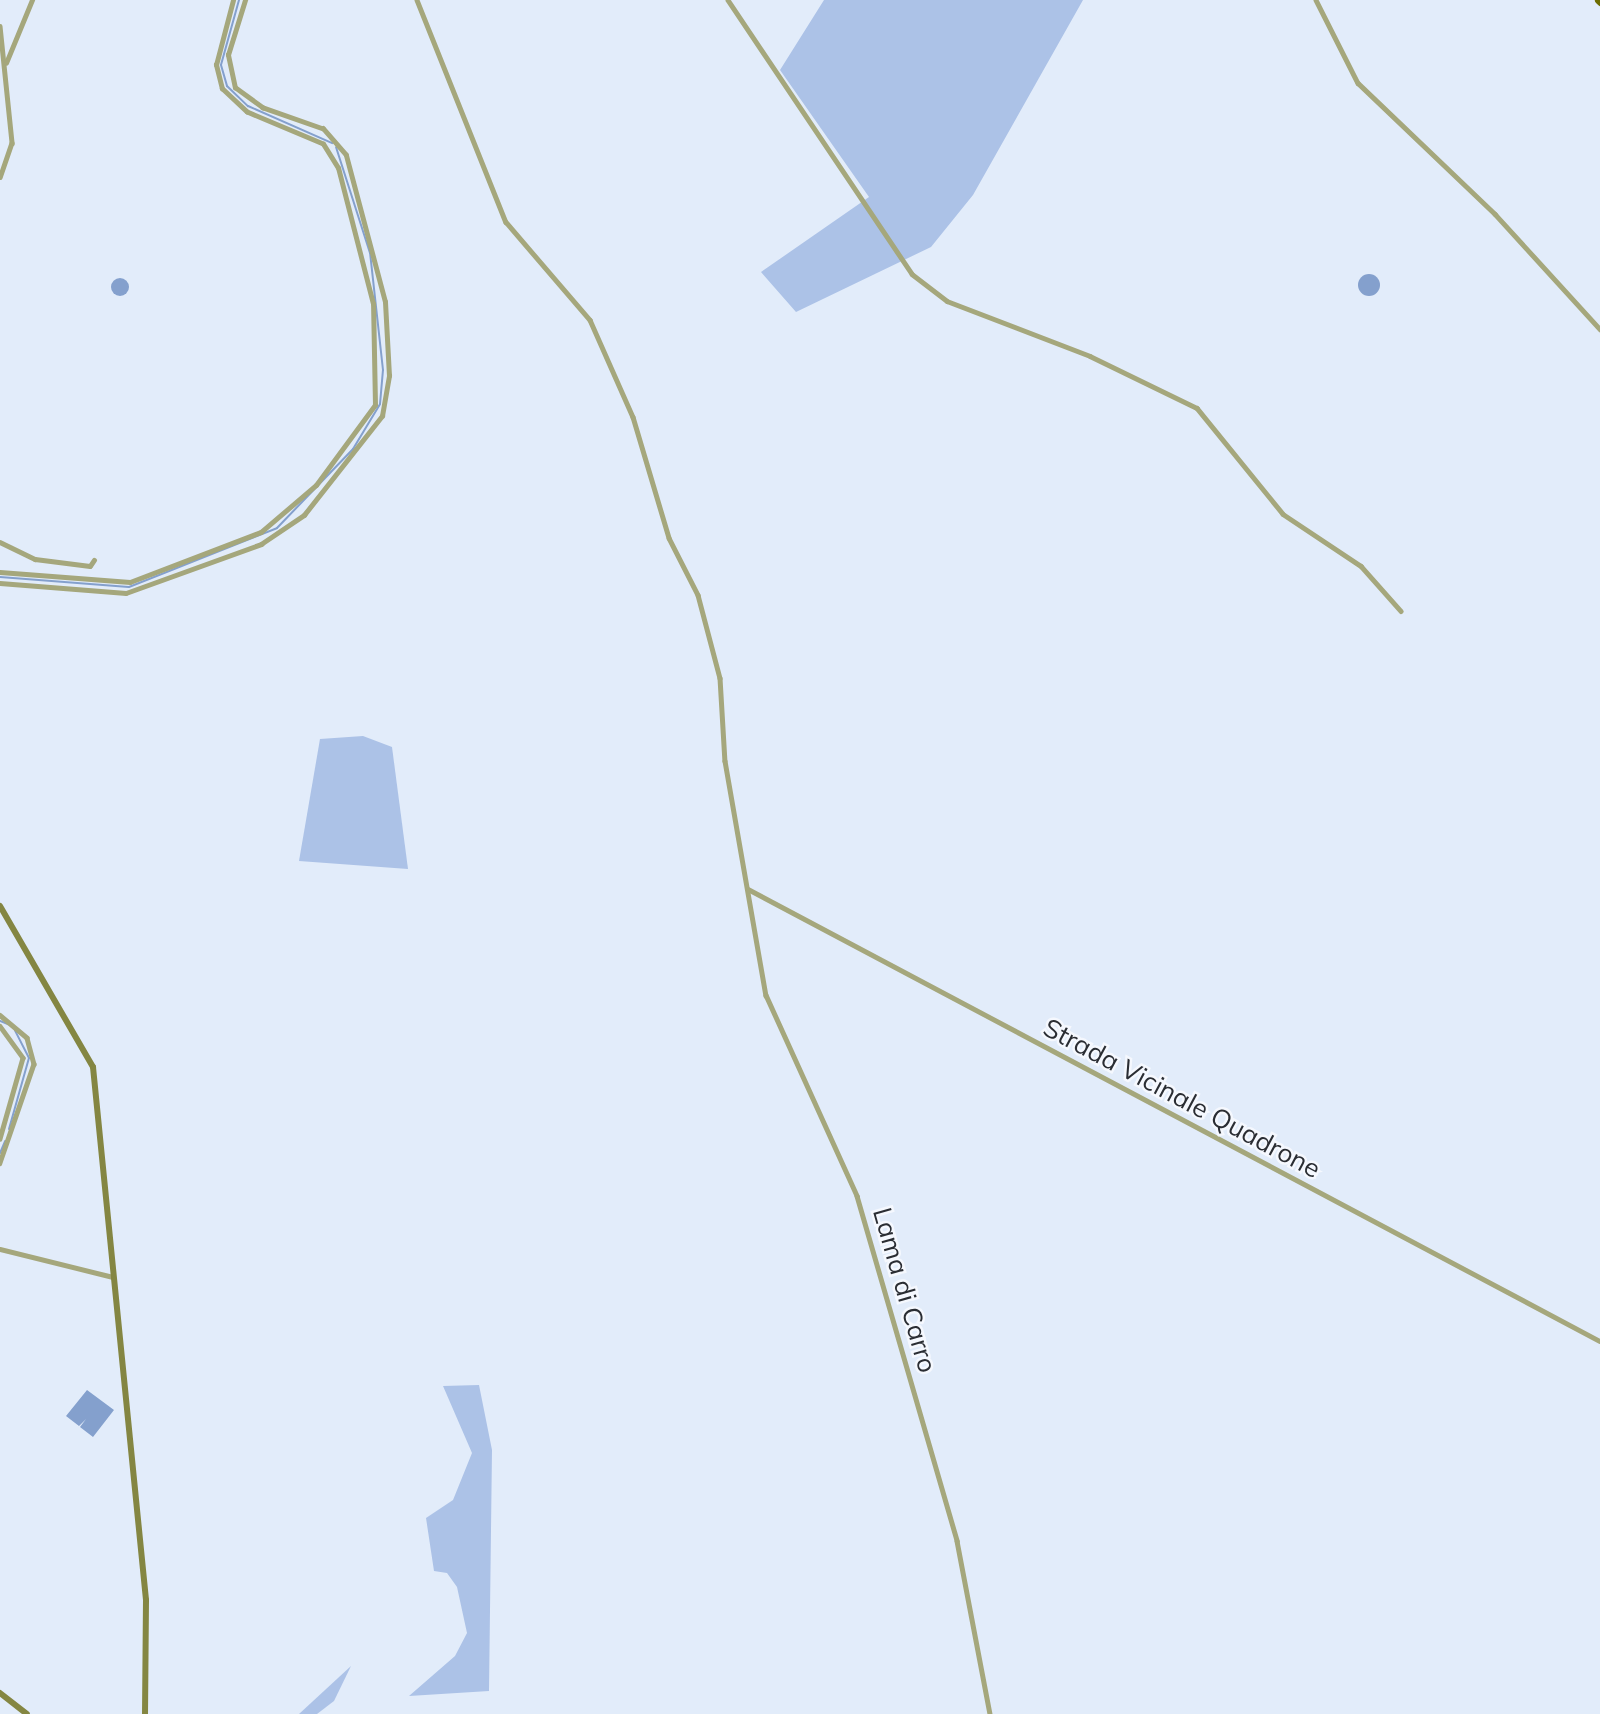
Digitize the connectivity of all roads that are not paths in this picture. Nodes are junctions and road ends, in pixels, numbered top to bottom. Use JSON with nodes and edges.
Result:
{"nodes":[{"id":1,"x":32,"y":0,"type":"edge"},
{"id":2,"x":245,"y":0,"type":"edge"},
{"id":3,"x":417,"y":0,"type":"edge"},
{"id":4,"x":727,"y":0,"type":"edge"},
{"id":5,"x":1316,"y":0,"type":"edge"},
{"id":6,"x":233,"y":2,"type":"edge"},
{"id":7,"x":243,"y":6,"type":"junction"},
{"id":8,"x":0,"y":26,"type":"edge"},
{"id":9,"x":3,"y":65,"type":"edge"},
{"id":10,"x":263,"y":108,"type":"junction"},
{"id":11,"x":259,"y":118,"type":"junction"},
{"id":12,"x":0,"y":177,"type":"edge"},
{"id":13,"x":356,"y":187,"type":"junction"},
{"id":14,"x":344,"y":189,"type":"junction"},
{"id":15,"x":385,"y":302,"type":"junction"},
{"id":16,"x":373,"y":304,"type":"junction"},
{"id":17,"x":1600,"y":329,"type":"edge"},
{"id":18,"x":359,"y":430,"type":"junction"},
{"id":19,"x":369,"y":438,"type":"junction"},
{"id":20,"x":0,"y":542,"type":"edge"},
{"id":21,"x":197,"y":556,"type":"junction"},
{"id":22,"x":94,"y":560,"type":"dead end"},
{"id":23,"x":201,"y":567,"type":"junction"},
{"id":24,"x":0,"y":572,"type":"edge"},
{"id":25,"x":59,"y":578,"type":"junction"},
{"id":26,"x":0,"y":583,"type":"edge"},
{"id":27,"x":58,"y":590,"type":"junction"},
{"id":28,"x":1401,"y":611,"type":"dead end"},
{"id":29,"x":747,"y":889,"type":"junction"},
{"id":30,"x":0,"y":906,"type":"edge"},
{"id":31,"x":0,"y":1015,"type":"edge"},
{"id":32,"x":0,"y":1026,"type":"edge"},
{"id":33,"x":32,"y":1050,"type":"junction"},
{"id":34,"x":22,"y":1053,"type":"junction"},
{"id":35,"x":0,"y":1139,"type":"edge"},
{"id":36,"x":0,"y":1163,"type":"edge"},
{"id":37,"x":0,"y":1249,"type":"edge"},
{"id":38,"x":113,"y":1277,"type":"junction"},
{"id":39,"x":1600,"y":1341,"type":"edge"},
{"id":40,"x":0,"y":1693,"type":"edge"},
{"id":41,"x":27,"y":1714,"type":"edge"},
{"id":42,"x":145,"y":1714,"type":"edge"},
{"id":43,"x":990,"y":1714,"type":"edge"}],
"edges":[{"from":1,"to":9,"type":"street"},
{"from":2,"to":7,"type":"street"},
{"from":3,"to":29,"type":"street","name":"Lama di Carro"},
{"from":4,"to":28,"type":"street"},
{"from":5,"to":17,"type":"street"},
{"from":6,"to":7,"type":"street"},
{"from":6,"to":11,"type":"street"},
{"from":7,"to":10,"type":"street"},
{"from":8,"to":9,"type":"street"},
{"from":9,"to":12,"type":"street"},
{"from":10,"to":11,"type":"street"},
{"from":10,"to":13,"type":"street"},
{"from":11,"to":14,"type":"street"},
{"from":13,"to":14,"type":"street"},
{"from":13,"to":15,"type":"street"},
{"from":14,"to":16,"type":"street"},
{"from":15,"to":16,"type":"street"},
{"from":15,"to":19,"type":"street"},
{"from":16,"to":18,"type":"street"},
{"from":18,"to":19,"type":"street"},
{"from":18,"to":21,"type":"street"},
{"from":19,"to":23,"type":"street"},
{"from":20,"to":22,"type":"street"},
{"from":21,"to":23,"type":"street"},
{"from":21,"to":25,"type":"street"},
{"from":23,"to":27,"type":"street"},
{"from":24,"to":25,"type":"street"},
{"from":25,"to":27,"type":"street"},
{"from":26,"to":27,"type":"street"},
{"from":29,"to":39,"type":"street","name":"Strada Vicinale Quadrone"},
{"from":29,"to":43,"type":"street","name":"Lama di Carro"},
{"from":30,"to":38,"type":"main road"},
{"from":31,"to":33,"type":"street"},
{"from":32,"to":34,"type":"street"},
{"from":33,"to":34,"type":"street"},
{"from":33,"to":36,"type":"street"},
{"from":34,"to":35,"type":"street"},
{"from":37,"to":38,"type":"street"},
{"from":38,"to":42,"type":"main road"},
{"from":40,"to":41,"type":"main road"}]}
